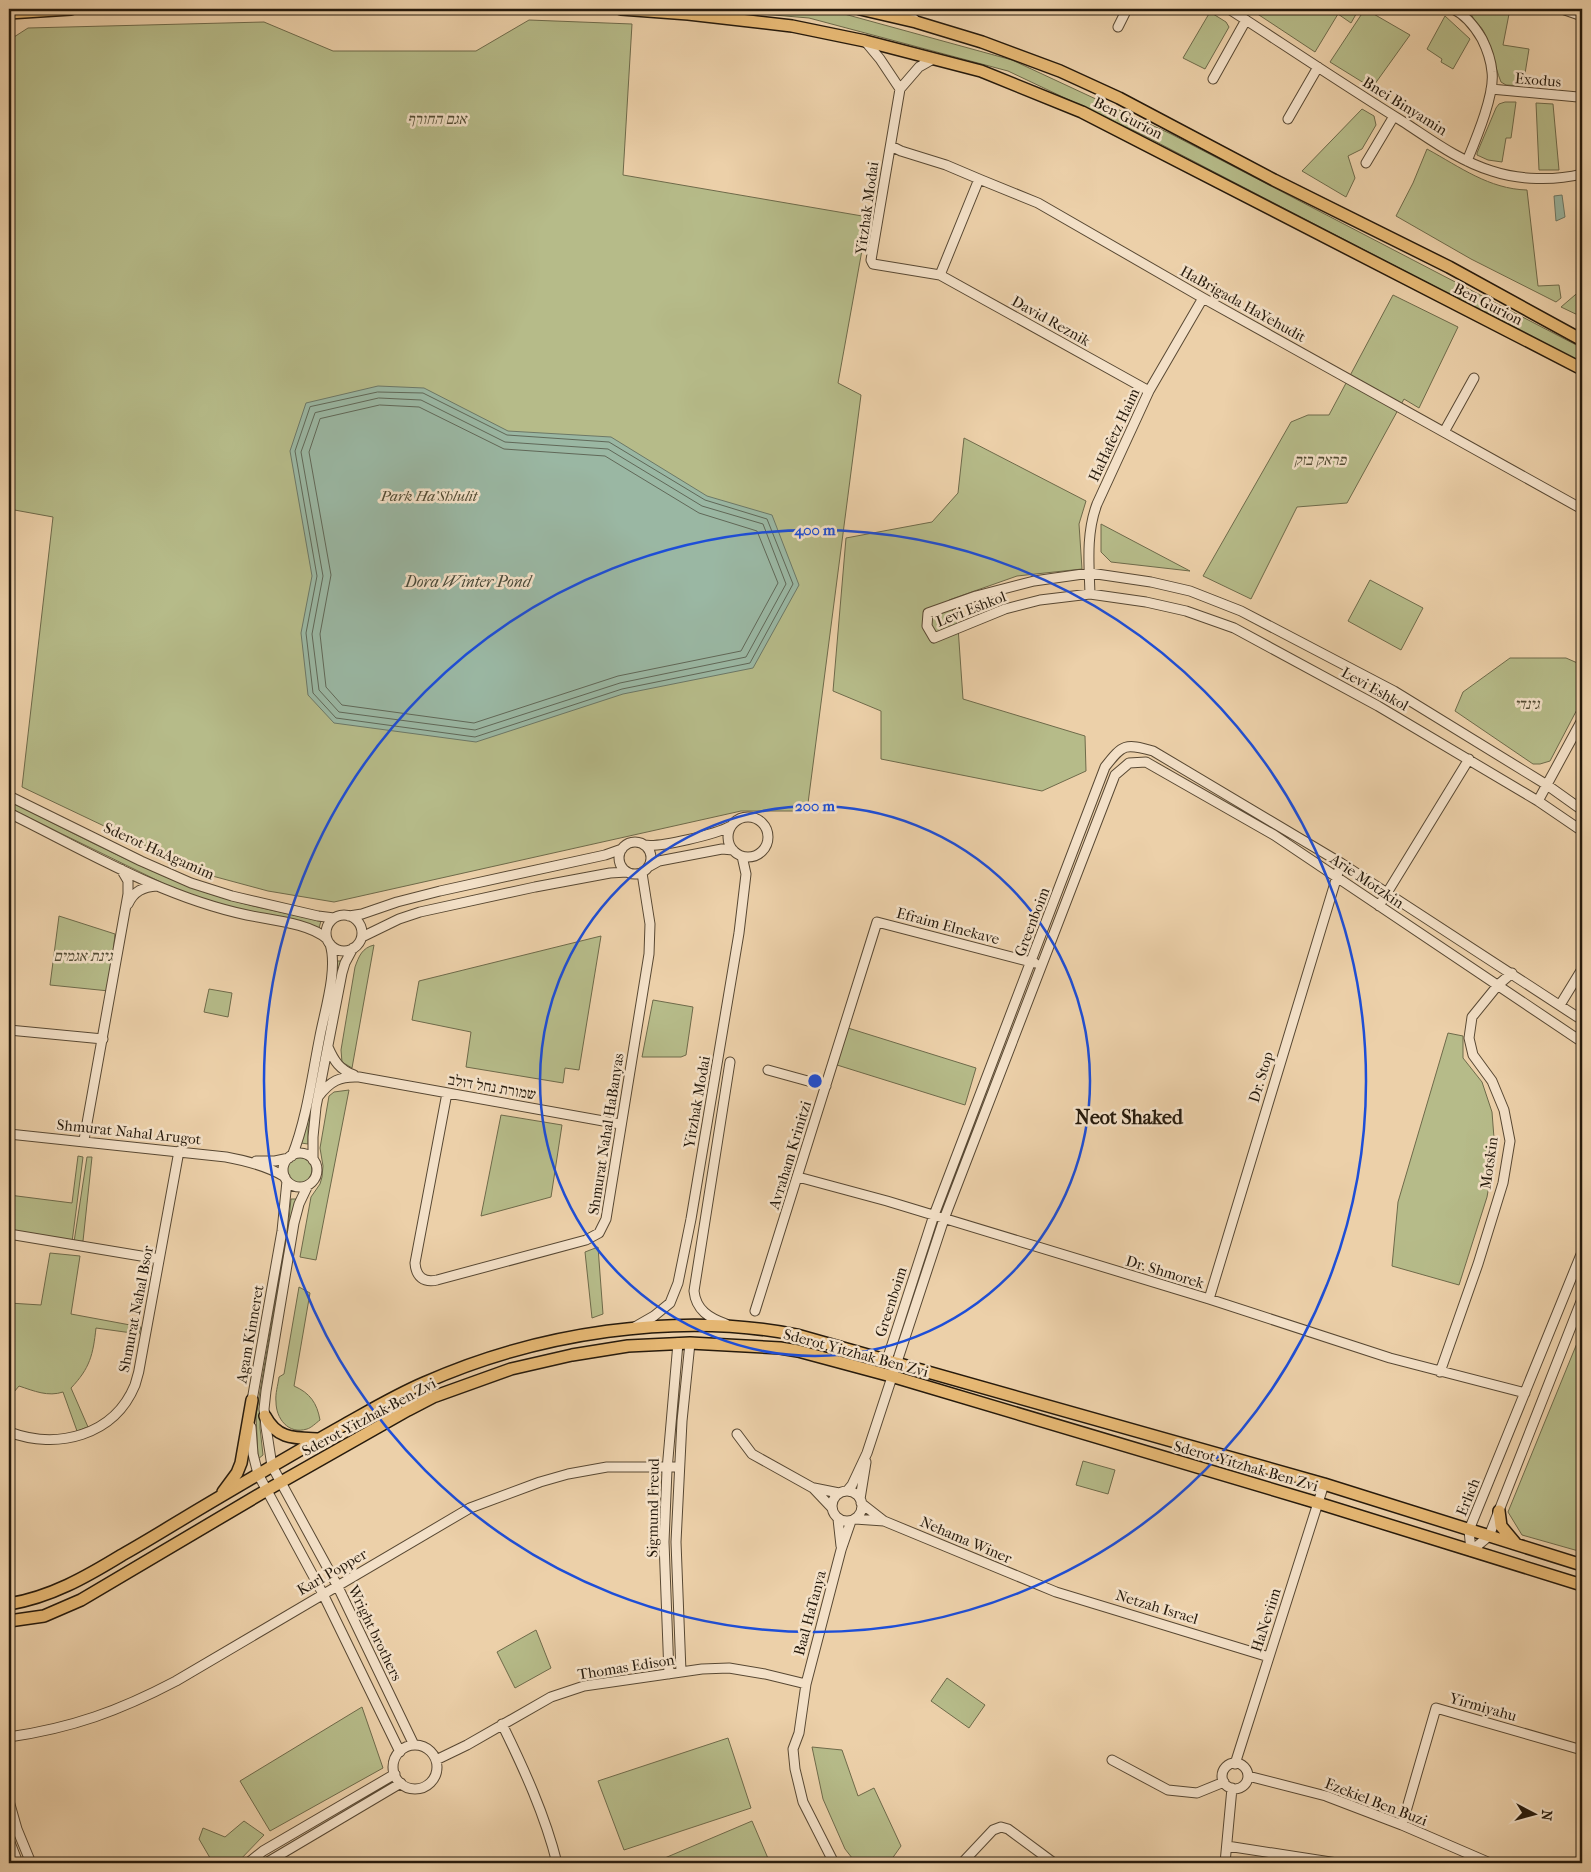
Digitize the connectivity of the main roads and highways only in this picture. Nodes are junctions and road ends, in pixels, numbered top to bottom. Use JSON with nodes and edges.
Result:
{"nodes":[{"id":1,"x":71,"y":9,"type":"edge"},
{"id":2,"x":621,"y":9,"type":"edge"},
{"id":3,"x":860,"y":9,"type":"edge"},
{"id":4,"x":32,"y":10,"type":"junction"},
{"id":5,"x":879,"y":11,"type":"edge"},
{"id":6,"x":892,"y":12,"type":"edge"},
{"id":7,"x":9,"y":13,"type":"edge"},
{"id":8,"x":9,"y":22,"type":"edge"},
{"id":9,"x":1582,"y":340,"type":"edge"},
{"id":10,"x":1582,"y":369,"type":"edge"},
{"id":11,"x":252,"y":1400,"type":"road end"},
{"id":12,"x":265,"y":1416,"type":"road end"},
{"id":13,"x":319,"y":1439,"type":"junction"},
{"id":14,"x":218,"y":1498,"type":"junction"},
{"id":15,"x":1499,"y":1511,"type":"road end"},
{"id":16,"x":1518,"y":1545,"type":"junction"},
{"id":17,"x":1582,"y":1565,"type":"edge"},
{"id":18,"x":1582,"y":1585,"type":"edge"},
{"id":19,"x":9,"y":1604,"type":"edge"},
{"id":20,"x":11,"y":1624,"type":"edge"}],
"edges":[{"from":1,"to":4,"type":"main road"},
{"from":2,"to":10,"type":"main road","name":"Ben Gurion"},
{"from":3,"to":5,"type":"main road","name":"Ben Gurion"},
{"from":4,"to":7,"type":"main road"},
{"from":4,"to":8,"type":"main road"},
{"from":5,"to":6,"type":"main road","name":"Ben Gurion"},
{"from":6,"to":9,"type":"main road","name":"Ben Gurion"},
{"from":11,"to":14,"type":"main road"},
{"from":12,"to":13,"type":"main road"},
{"from":13,"to":14,"type":"main road","name":"Sderot Yitzhak Ben Zvi"},
{"from":13,"to":16,"type":"main road","name":"Sderot Yitzhak Ben Zvi"},
{"from":14,"to":19,"type":"main road","name":"Sderot Yitzhak Ben Zvi"},
{"from":15,"to":16,"type":"main road"},
{"from":16,"to":17,"type":"main road","name":"Sderot Yitzhak Ben Zvi"},
{"from":18,"to":20,"type":"main road","name":"Sderot Yitzhak Ben Zvi"}]}
